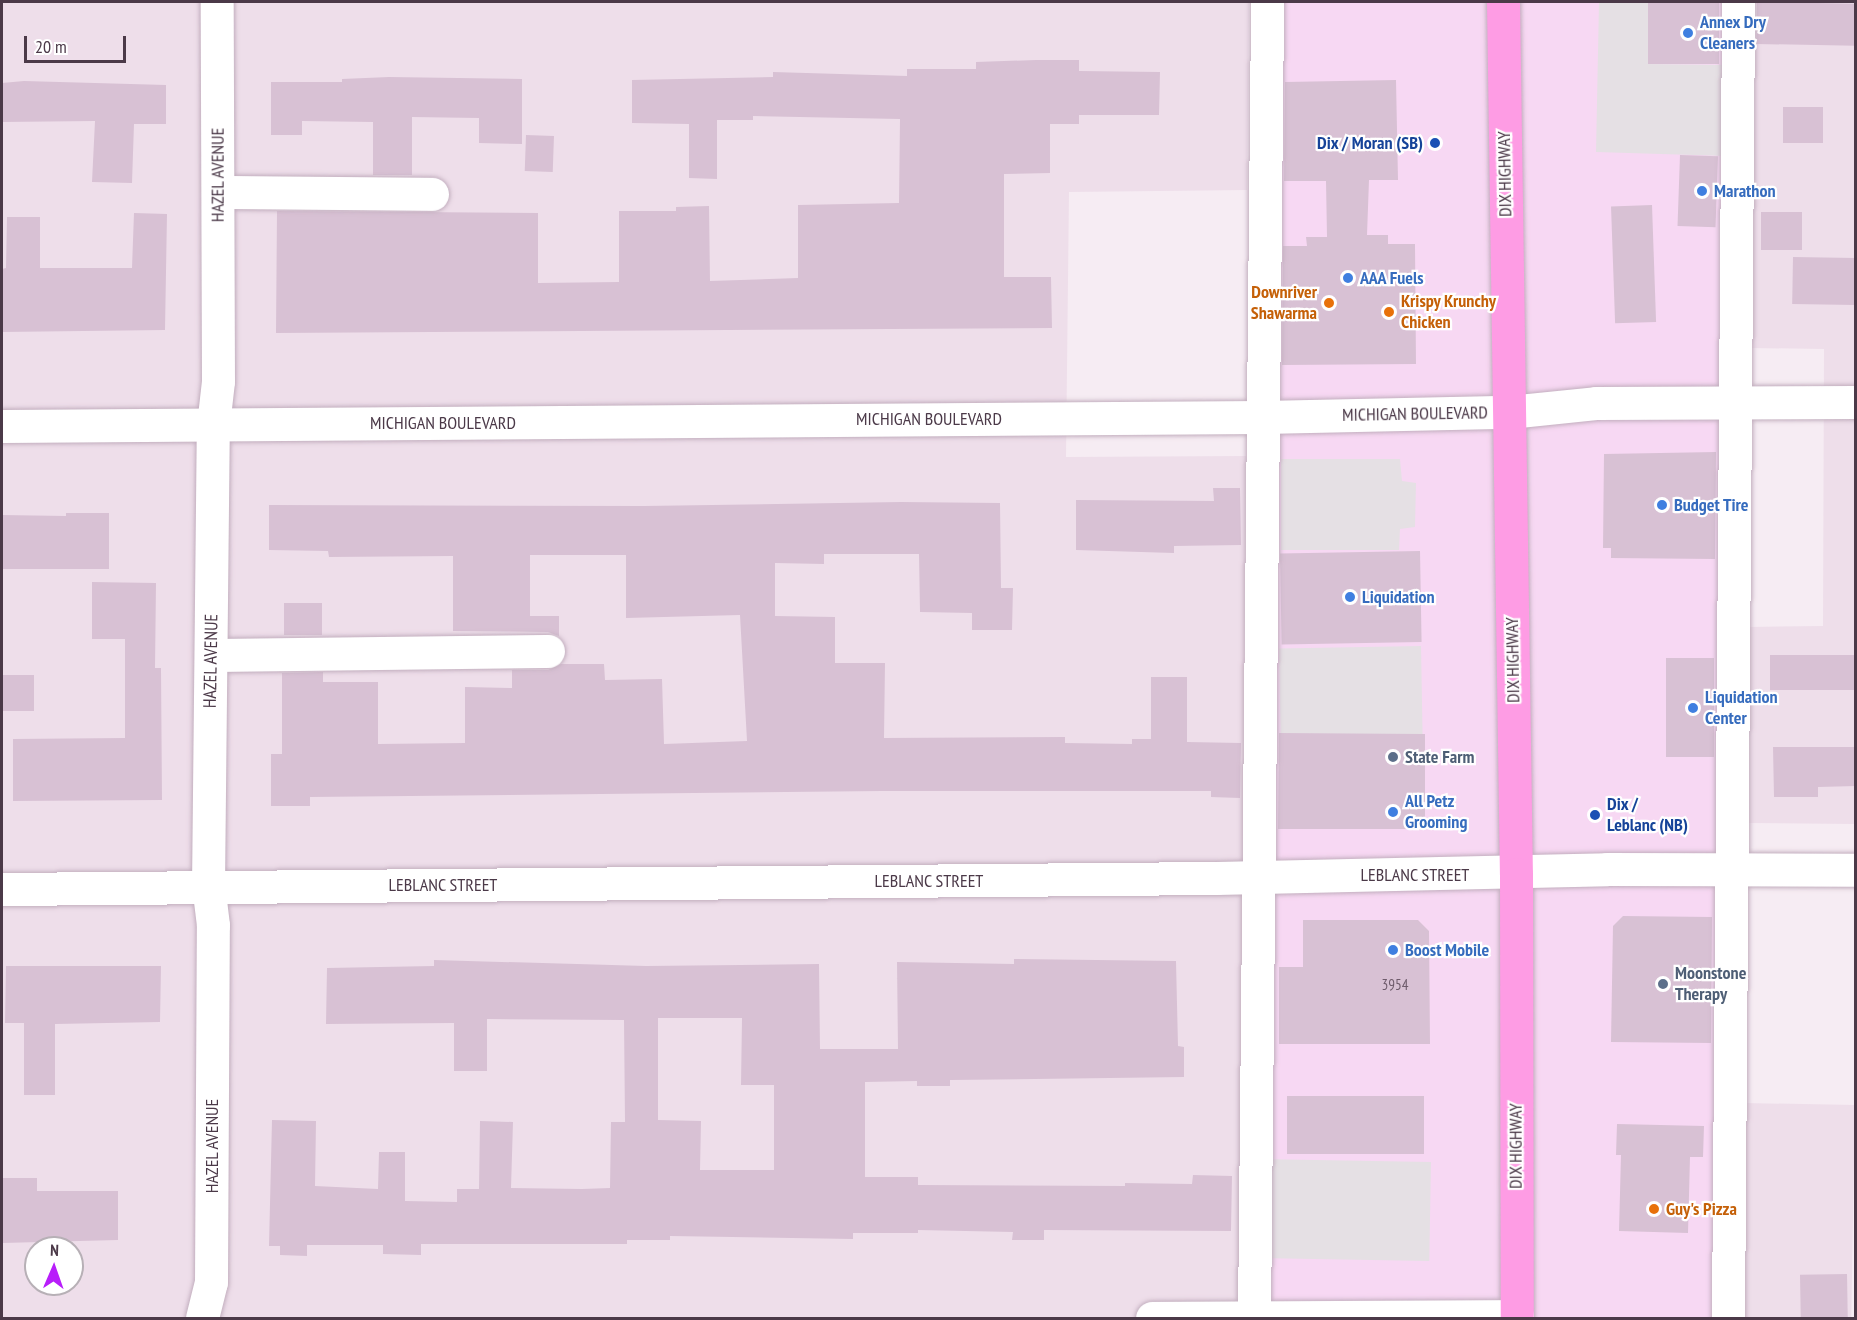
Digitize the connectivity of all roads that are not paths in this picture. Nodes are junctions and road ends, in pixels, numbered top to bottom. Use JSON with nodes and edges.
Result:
{"nodes":[{"id":1,"x":217,"y":2,"type":"edge"},
{"id":2,"x":1267,"y":2,"type":"edge"},
{"id":3,"x":1503,"y":2,"type":"edge"},
{"id":4,"x":1738,"y":2,"type":"edge"},
{"id":5,"x":218,"y":192,"type":"junction"},
{"id":6,"x":432,"y":194,"type":"dead end"},
{"id":7,"x":1736,"y":402,"type":"junction"},
{"id":8,"x":1856,"y":402,"type":"edge"},
{"id":9,"x":1509,"y":412,"type":"junction"},
{"id":10,"x":1263,"y":417,"type":"junction"},
{"id":11,"x":213,"y":425,"type":"junction"},
{"id":12,"x":2,"y":426,"type":"edge"},
{"id":13,"x":548,"y":651,"type":"dead end"},
{"id":14,"x":211,"y":655,"type":"junction"},
{"id":15,"x":1731,"y":870,"type":"junction"},
{"id":16,"x":1856,"y":870,"type":"edge"},
{"id":17,"x":1516,"y":874,"type":"junction"},
{"id":18,"x":1259,"y":877,"type":"junction"},
{"id":19,"x":208,"y":887,"type":"junction"},
{"id":20,"x":2,"y":889,"type":"edge"},
{"id":21,"x":1516,"y":1317,"type":"edge"},
{"id":22,"x":202,"y":1318,"type":"edge"},
{"id":23,"x":1152,"y":1318,"type":"edge"},
{"id":24,"x":1254,"y":1318,"type":"edge"},
{"id":25,"x":1728,"y":1318,"type":"edge"}],
"edges":[{"from":1,"to":5,"type":"street","name":"HAZEL AVENUE"},
{"from":2,"to":10,"type":"street"},
{"from":3,"to":9,"type":"main road","name":"DIX HIGHWAY"},
{"from":4,"to":7,"type":"street"},
{"from":5,"to":6,"type":"street"},
{"from":5,"to":11,"type":"street","name":"HAZEL AVENUE"},
{"from":7,"to":8,"type":"street","name":"MICHIGAN BOULEVARD"},
{"from":7,"to":9,"type":"street","name":"MICHIGAN BOULEVARD"},
{"from":7,"to":15,"type":"street"},
{"from":9,"to":10,"type":"street","name":"MICHIGAN BOULEVARD"},
{"from":9,"to":17,"type":"main road","name":"DIX HIGHWAY"},
{"from":10,"to":11,"type":"street","name":"MICHIGAN BOULEVARD"},
{"from":10,"to":18,"type":"street"},
{"from":11,"to":12,"type":"street","name":"MICHIGAN BOULEVARD"},
{"from":11,"to":14,"type":"street","name":"HAZEL AVENUE"},
{"from":13,"to":14,"type":"street"},
{"from":14,"to":19,"type":"street","name":"HAZEL AVENUE"},
{"from":15,"to":16,"type":"street","name":"LEBLANC STREET"},
{"from":15,"to":17,"type":"street","name":"LEBLANC STREET"},
{"from":15,"to":25,"type":"street"},
{"from":17,"to":18,"type":"street","name":"LEBLANC STREET"},
{"from":17,"to":21,"type":"main road","name":"DIX HIGHWAY"},
{"from":18,"to":19,"type":"street","name":"LEBLANC STREET"},
{"from":18,"to":24,"type":"street"},
{"from":19,"to":20,"type":"street","name":"LEBLANC STREET"},
{"from":19,"to":22,"type":"street","name":"HAZEL AVENUE"},
{"from":21,"to":24,"type":"street"},
{"from":23,"to":24,"type":"street"}]}
